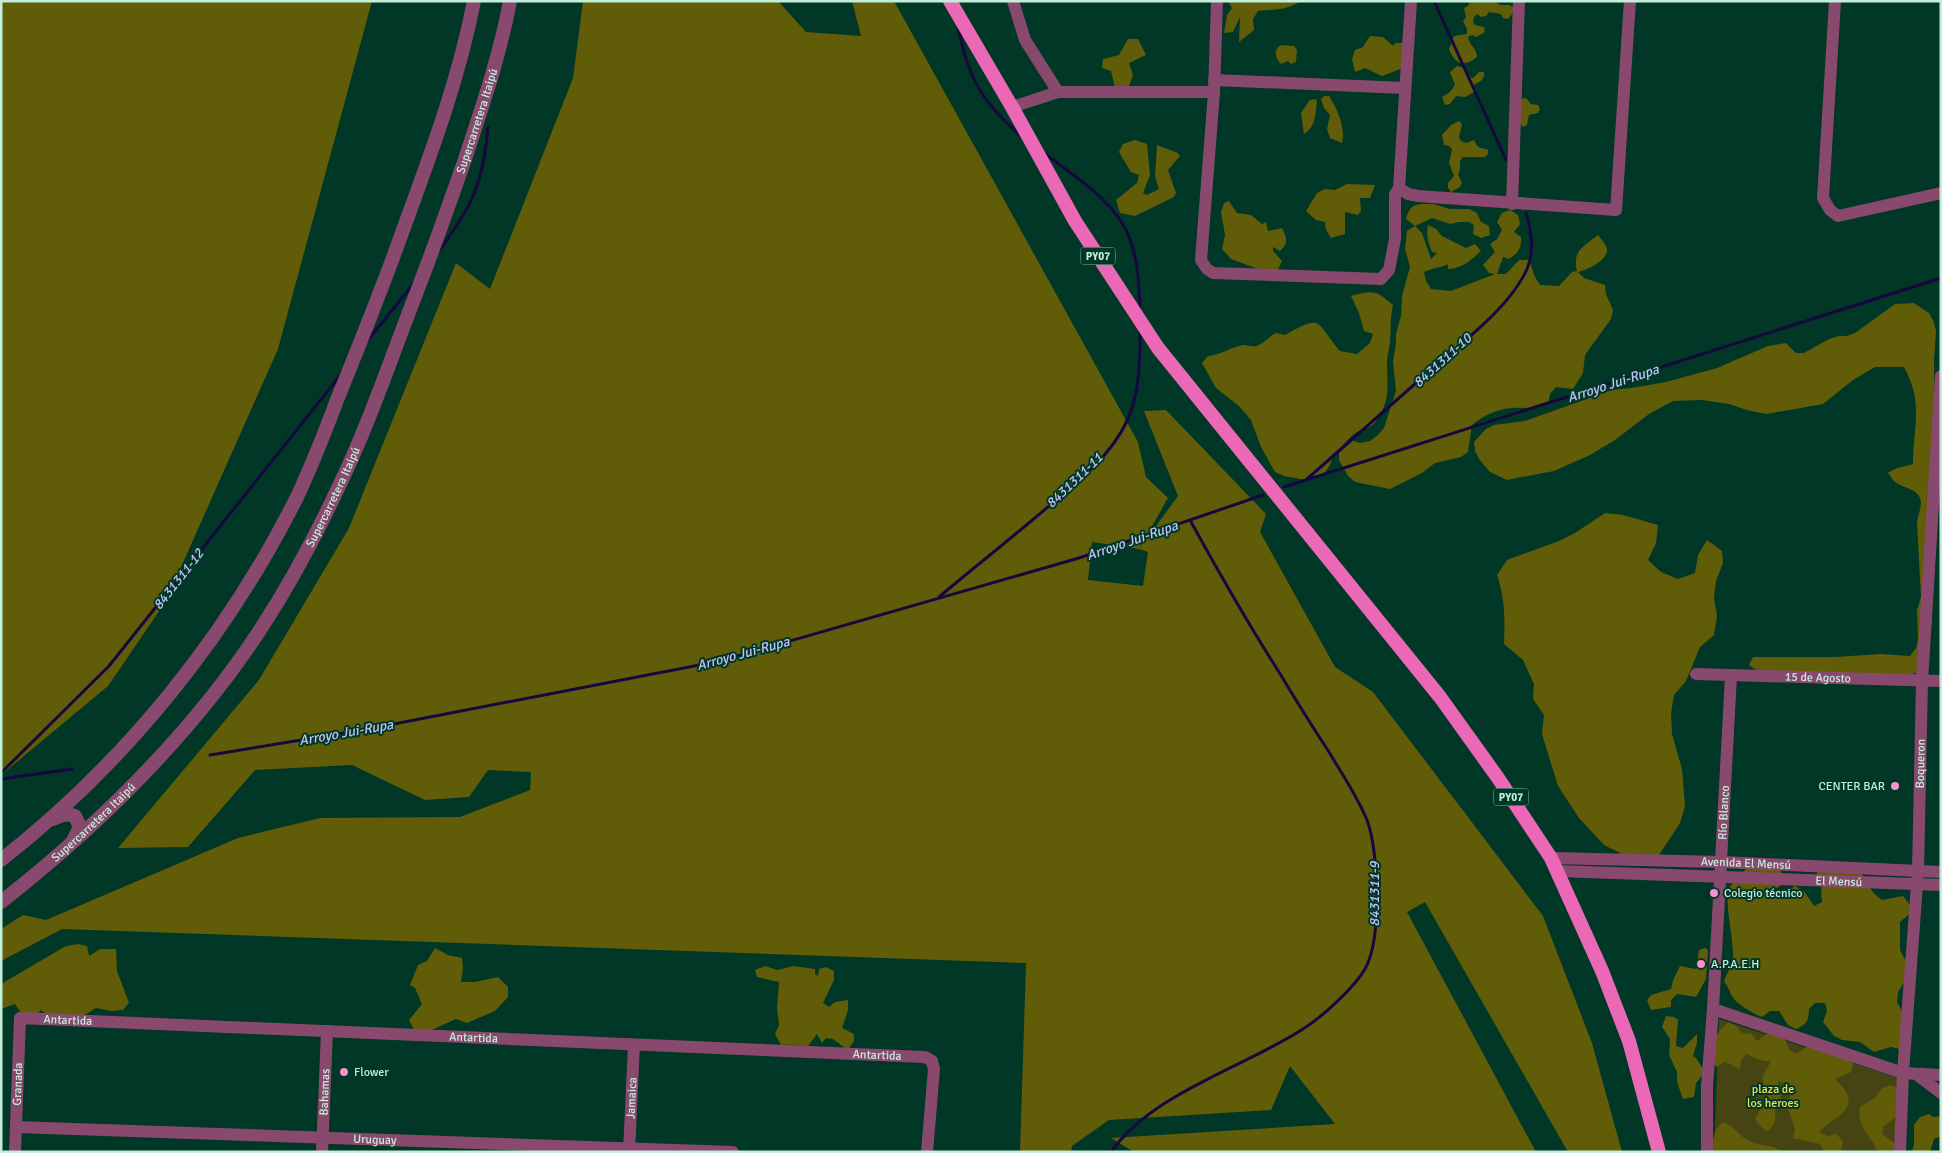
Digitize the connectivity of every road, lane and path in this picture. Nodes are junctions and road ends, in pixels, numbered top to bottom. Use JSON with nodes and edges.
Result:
{"nodes":[{"id":1,"x":474,"y":1,"type":"edge"},
{"id":2,"x":510,"y":1,"type":"edge"},
{"id":3,"x":950,"y":1,"type":"edge"},
{"id":4,"x":1013,"y":1,"type":"edge"},
{"id":5,"x":1218,"y":1,"type":"edge"},
{"id":6,"x":1411,"y":1,"type":"edge"},
{"id":7,"x":1519,"y":1,"type":"edge"},
{"id":8,"x":1630,"y":1,"type":"edge"},
{"id":9,"x":1835,"y":1,"type":"edge"},
{"id":10,"x":1214,"y":86,"type":"junction"},
{"id":11,"x":1406,"y":88,"type":"junction"},
{"id":12,"x":1058,"y":92,"type":"junction"},
{"id":13,"x":1012,"y":107,"type":"junction"},
{"id":14,"x":1399,"y":188,"type":"junction"},
{"id":15,"x":1941,"y":193,"type":"edge"},
{"id":16,"x":1512,"y":204,"type":"junction"},
{"id":17,"x":1941,"y":376,"type":"edge"},
{"id":18,"x":1938,"y":480,"type":"edge"},
{"id":19,"x":1696,"y":674,"type":"dead end"},
{"id":20,"x":1731,"y":676,"type":"junction"},
{"id":21,"x":1922,"y":681,"type":"junction"},
{"id":22,"x":1941,"y":681,"type":"edge"},
{"id":23,"x":46,"y":822,"type":"junction"},
{"id":24,"x":68,"y":848,"type":"junction"},
{"id":25,"x":1550,"y":858,"type":"junction"},
{"id":26,"x":1,"y":860,"type":"edge"},
{"id":27,"x":1722,"y":862,"type":"junction"},
{"id":28,"x":1558,"y":871,"type":"junction"},
{"id":29,"x":1918,"y":871,"type":"junction"},
{"id":30,"x":1941,"y":872,"type":"edge"},
{"id":31,"x":1720,"y":877,"type":"junction"},
{"id":32,"x":1917,"y":884,"type":"junction"},
{"id":33,"x":1941,"y":885,"type":"edge"},
{"id":34,"x":1,"y":902,"type":"edge"},
{"id":35,"x":1713,"y":1009,"type":"junction"},
{"id":36,"x":20,"y":1018,"type":"joint"},
{"id":37,"x":327,"y":1031,"type":"junction"},
{"id":38,"x":634,"y":1045,"type":"junction"},
{"id":39,"x":1903,"y":1073,"type":"junction"},
{"id":40,"x":1916,"y":1074,"type":"junction"},
{"id":41,"x":1941,"y":1076,"type":"edge"},
{"id":42,"x":1941,"y":1093,"type":"edge"},
{"id":43,"x":16,"y":1127,"type":"junction"},
{"id":44,"x":323,"y":1137,"type":"junction"},
{"id":45,"x":630,"y":1150,"type":"edge"},
{"id":46,"x":15,"y":1152,"type":"edge"},
{"id":47,"x":322,"y":1152,"type":"edge"},
{"id":48,"x":733,"y":1152,"type":"edge"},
{"id":49,"x":927,"y":1152,"type":"edge"},
{"id":50,"x":1659,"y":1152,"type":"edge"},
{"id":51,"x":1707,"y":1152,"type":"edge"},
{"id":52,"x":1900,"y":1152,"type":"edge"}],
"edges":[{"from":1,"to":23,"type":"street"},
{"from":2,"to":24,"type":"street","name":"Supercarretera Itaipú"},
{"from":3,"to":13,"type":"highway","number":"PY07"},
{"from":4,"to":12,"type":"street"},
{"from":5,"to":10,"type":"street"},
{"from":6,"to":11,"type":"street"},
{"from":7,"to":16,"type":"street"},
{"from":8,"to":16,"type":"street"},
{"from":9,"to":15,"type":"street"},
{"from":10,"to":11,"type":"street"},
{"from":10,"to":12,"type":"street"},
{"from":10,"to":14,"type":"street"},
{"from":11,"to":14,"type":"street"},
{"from":12,"to":13,"type":"street"},
{"from":13,"to":25,"type":"highway","number":"PY07"},
{"from":14,"to":16,"type":"street"},
{"from":17,"to":18,"type":"street","name":"Boqueron"},
{"from":18,"to":21,"type":"street","name":"Boqueron"},
{"from":19,"to":20,"type":"street","name":"15 de Agosto"},
{"from":20,"to":21,"type":"street","name":"15 de Agosto"},
{"from":20,"to":27,"type":"street","name":"Río Blanco"},
{"from":21,"to":22,"type":"street","name":"15 de Agosto"},
{"from":21,"to":29,"type":"street","name":"Boqueron"},
{"from":23,"to":24,"type":"street"},
{"from":23,"to":26,"type":"street"},
{"from":24,"to":34,"type":"street","name":"Supercarretera Itaipú"},
{"from":25,"to":27,"type":"street","name":"Avenida El Mensú"},
{"from":25,"to":28,"type":"highway","number":"PY07"},
{"from":27,"to":29,"type":"street","name":"Avenida El Mensú"},
{"from":27,"to":31,"type":"street","name":"Río Blanco"},
{"from":28,"to":31,"type":"street","name":"El Mensú"},
{"from":28,"to":50,"type":"highway","number":"PY07"},
{"from":29,"to":30,"type":"street","name":"Avenida El Mensú"},
{"from":29,"to":32,"type":"street","name":"Boqueron"},
{"from":31,"to":32,"type":"street","name":"El Mensú"},
{"from":31,"to":35,"type":"street","name":"Río Blanco"},
{"from":32,"to":33,"type":"street","name":"El Mensú"},
{"from":32,"to":39,"type":"street","name":"Boqueron"},
{"from":35,"to":39,"type":"street"},
{"from":35,"to":51,"type":"street","name":"Río Blanco"},
{"from":36,"to":37,"type":"street","name":"Antartida"},
{"from":36,"to":43,"type":"street","name":"Granada"},
{"from":37,"to":38,"type":"street","name":"Antartida"},
{"from":37,"to":44,"type":"street","name":"Bahamas"},
{"from":38,"to":45,"type":"street","name":"Jamaica"},
{"from":38,"to":49,"type":"street","name":"Antartida"},
{"from":39,"to":40,"type":"street"},
{"from":39,"to":52,"type":"street","name":"Boqueron"},
{"from":40,"to":41,"type":"street"},
{"from":40,"to":42,"type":"street"},
{"from":43,"to":44,"type":"street","name":"Uruguay"},
{"from":43,"to":46,"type":"street","name":"Granada"},
{"from":44,"to":45,"type":"street","name":"Uruguay"},
{"from":44,"to":47,"type":"street","name":"Bahamas"},
{"from":45,"to":48,"type":"street","name":"Uruguay"}]}
